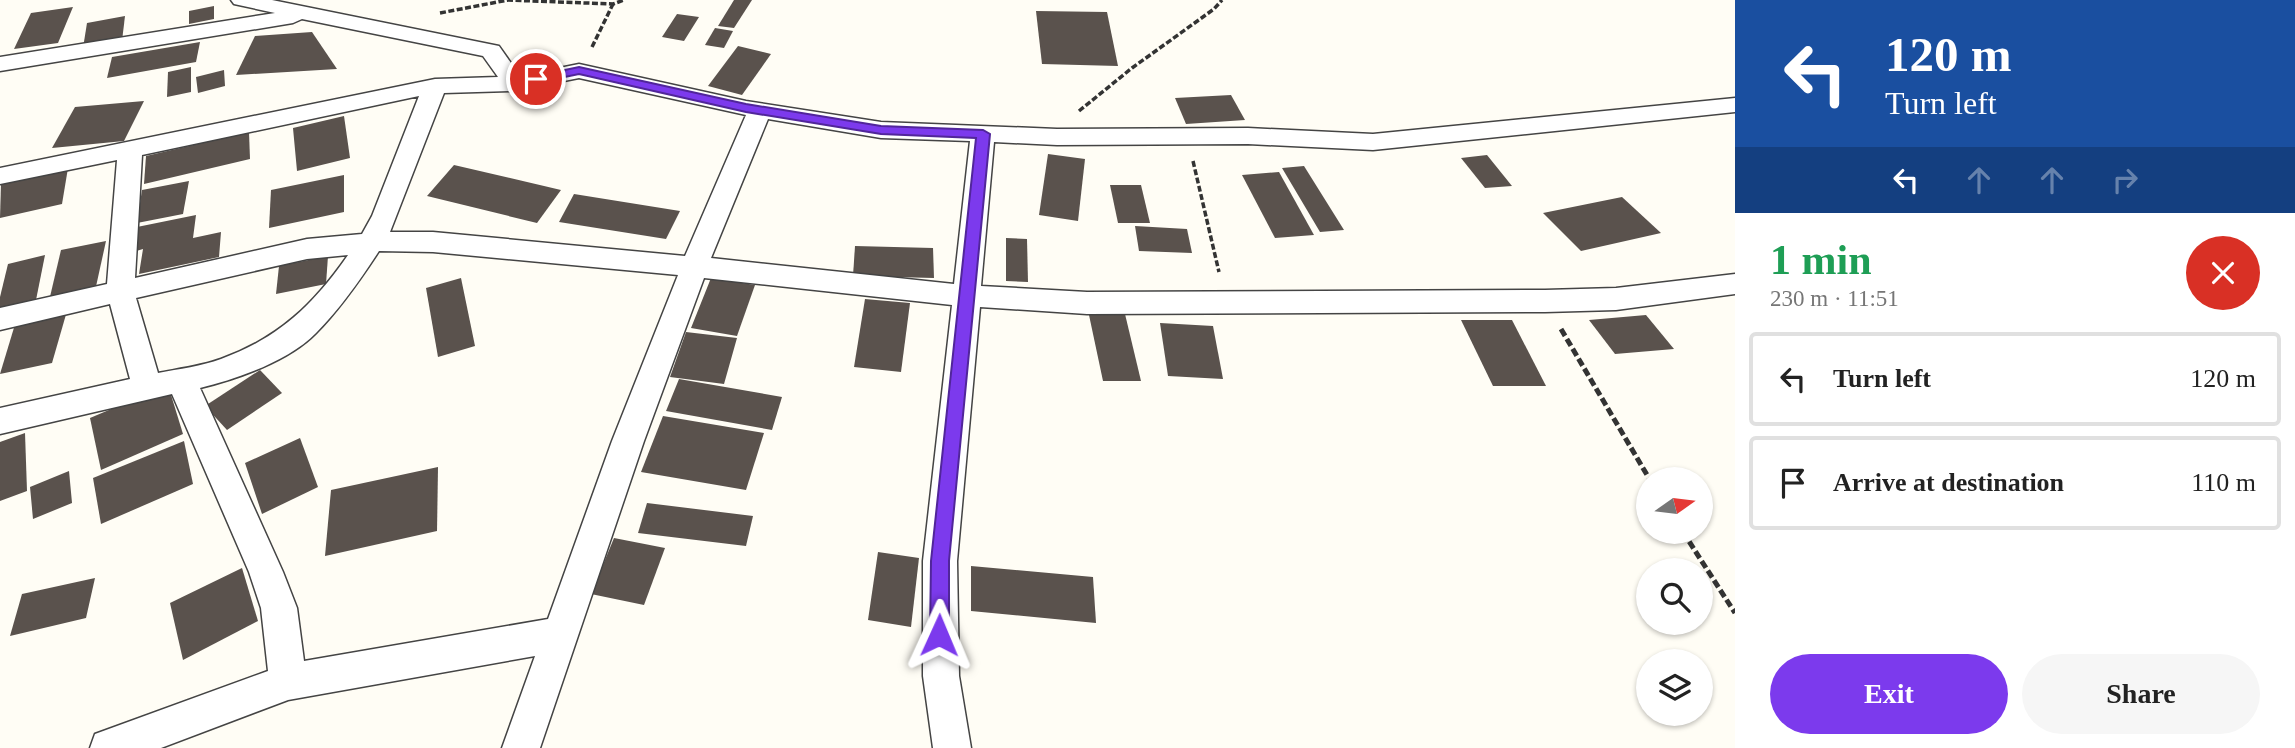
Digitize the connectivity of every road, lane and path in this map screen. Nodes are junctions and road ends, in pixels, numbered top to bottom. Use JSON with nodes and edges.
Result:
{"nodes":[{"id":1,"x":241,"y":0,"type":"edge"},
{"id":2,"x":508,"y":0,"type":"edge"},
{"id":3,"x":624,"y":0,"type":"edge"},
{"id":4,"x":1222,"y":0,"type":"edge"},
{"id":5,"x":613,"y":4,"type":"junction"},
{"id":6,"x":310,"y":14,"type":"junction"},
{"id":7,"x":0,"y":64,"type":"edge"},
{"id":8,"x":579,"y":71,"type":"junction"},
{"id":9,"x":514,"y":84,"type":"junction"},
{"id":10,"x":435,"y":86,"type":"junction"},
{"id":11,"x":1735,"y":105,"type":"edge"},
{"id":12,"x":760,"y":111,"type":"junction"},
{"id":13,"x":983,"y":134,"type":"junction"},
{"id":14,"x":1188,"y":136,"type":"junction"},
{"id":15,"x":1057,"y":137,"type":"junction"},
{"id":16,"x":130,"y":148,"type":"junction"},
{"id":17,"x":0,"y":176,"type":"edge"},
{"id":18,"x":371,"y":242,"type":"junction"},
{"id":19,"x":694,"y":267,"type":"junction"},
{"id":20,"x":1735,"y":284,"type":"edge"},
{"id":21,"x":120,"y":290,"type":"junction"},
{"id":22,"x":966,"y":296,"type":"junction"},
{"id":23,"x":1545,"y":301,"type":"junction"},
{"id":24,"x":1226,"y":304,"type":"junction"},
{"id":25,"x":0,"y":319,"type":"edge"},
{"id":26,"x":181,"y":380,"type":"junction"},
{"id":27,"x":147,"y":387,"type":"junction"},
{"id":28,"x":0,"y":421,"type":"edge"},
{"id":29,"x":1642,"y":467,"type":"edge"},
{"id":30,"x":1691,"y":544,"type":"edge"},
{"id":31,"x":1735,"y":613,"type":"edge"},
{"id":32,"x":560,"y":634,"type":"junction"},
{"id":33,"x":288,"y":682,"type":"junction"},
{"id":34,"x":109,"y":748,"type":"edge"},
{"id":35,"x":521,"y":748,"type":"edge"},
{"id":36,"x":952,"y":748,"type":"edge"}],
"edges":[{"from":1,"to":6,"type":"street"},
{"from":2,"to":5,"type":"path"},
{"from":3,"to":5,"type":"path"},
{"from":4,"to":15,"type":"path"},
{"from":5,"to":8,"type":"path"},
{"from":6,"to":7,"type":"street"},
{"from":6,"to":9,"type":"street"},
{"from":8,"to":9,"type":"street"},
{"from":8,"to":12,"type":"street"},
{"from":9,"to":10,"type":"street"},
{"from":10,"to":16,"type":"street"},
{"from":10,"to":18,"type":"street"},
{"from":11,"to":14,"type":"street"},
{"from":12,"to":13,"type":"street"},
{"from":12,"to":19,"type":"street"},
{"from":13,"to":15,"type":"street"},
{"from":13,"to":22,"type":"street"},
{"from":14,"to":15,"type":"street"},
{"from":14,"to":24,"type":"path"},
{"from":16,"to":17,"type":"street"},
{"from":16,"to":21,"type":"street"},
{"from":18,"to":19,"type":"street"},
{"from":18,"to":21,"type":"street"},
{"from":18,"to":26,"type":"street"},
{"from":19,"to":22,"type":"street"},
{"from":19,"to":32,"type":"street"},
{"from":20,"to":23,"type":"street"},
{"from":21,"to":25,"type":"street"},
{"from":21,"to":27,"type":"street"},
{"from":22,"to":24,"type":"street"},
{"from":22,"to":36,"type":"street"},
{"from":23,"to":24,"type":"street"},
{"from":23,"to":29,"type":"path"},
{"from":26,"to":27,"type":"street"},
{"from":26,"to":33,"type":"street"},
{"from":27,"to":28,"type":"street"},
{"from":30,"to":31,"type":"path"},
{"from":32,"to":33,"type":"street"},
{"from":32,"to":35,"type":"street"},
{"from":33,"to":34,"type":"street"}]}
